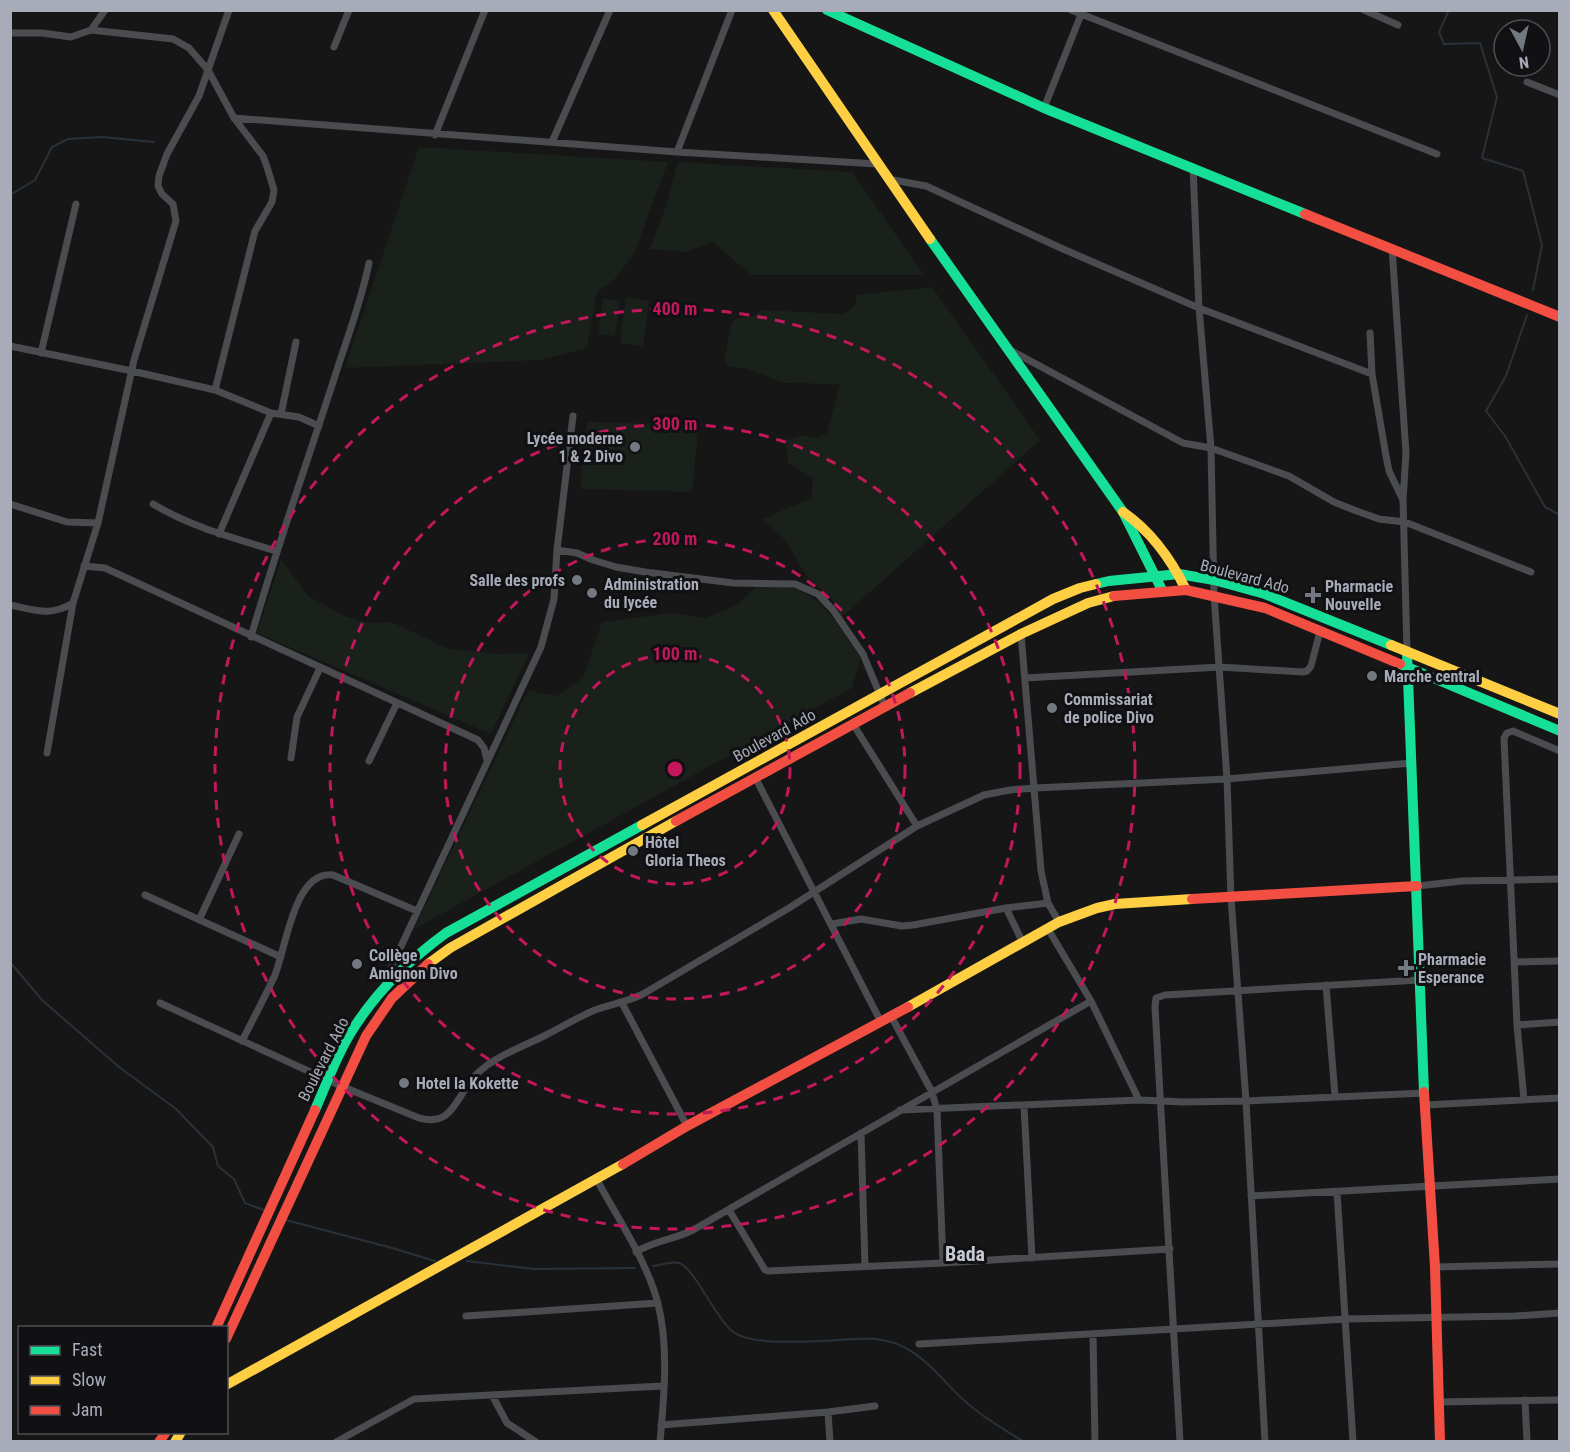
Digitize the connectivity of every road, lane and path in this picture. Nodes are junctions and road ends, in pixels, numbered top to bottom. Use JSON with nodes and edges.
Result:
{"nodes":[{"id":1,"x":105,"y":10,"type":"edge"},
{"id":2,"x":229,"y":10,"type":"edge"},
{"id":3,"x":349,"y":10,"type":"edge"},
{"id":4,"x":485,"y":10,"type":"edge"},
{"id":5,"x":610,"y":10,"type":"edge"},
{"id":6,"x":732,"y":10,"type":"edge"},
{"id":7,"x":773,"y":10,"type":"edge"},
{"id":8,"x":827,"y":10,"type":"edge"},
{"id":9,"x":1071,"y":10,"type":"edge"},
{"id":10,"x":1364,"y":10,"type":"edge"},
{"id":11,"x":1082,"y":13,"type":"edge"},
{"id":12,"x":1398,"y":25,"type":"dead end"},
{"id":13,"x":92,"y":30,"type":"junction"},
{"id":14,"x":10,"y":33,"type":"edge"},
{"id":15,"x":334,"y":47,"type":"dead end"},
{"id":16,"x":208,"y":70,"type":"junction"},
{"id":17,"x":1527,"y":82,"type":"dead end"},
{"id":18,"x":1560,"y":95,"type":"edge"},
{"id":19,"x":1044,"y":108,"type":"junction"},
{"id":20,"x":234,"y":118,"type":"junction"},
{"id":21,"x":435,"y":135,"type":"junction"},
{"id":22,"x":552,"y":142,"type":"junction"},
{"id":23,"x":677,"y":152,"type":"junction"},
{"id":24,"x":1437,"y":154,"type":"dead end"},
{"id":25,"x":877,"y":164,"type":"junction"},
{"id":26,"x":1193,"y":167,"type":"junction"},
{"id":27,"x":888,"y":179,"type":"junction"},
{"id":28,"x":76,"y":204,"type":"dead end"},
{"id":29,"x":1392,"y":248,"type":"junction"},
{"id":30,"x":369,"y":263,"type":"dead end"},
{"id":31,"x":1199,"y":308,"type":"junction"},
{"id":32,"x":1560,"y":317,"type":"edge"},
{"id":33,"x":1370,"y":333,"type":"dead end"},
{"id":34,"x":296,"y":342,"type":"dead end"},
{"id":35,"x":10,"y":346,"type":"edge"},
{"id":36,"x":1007,"y":348,"type":"junction"},
{"id":37,"x":41,"y":353,"type":"junction"},
{"id":38,"x":132,"y":371,"type":"junction"},
{"id":39,"x":1372,"y":374,"type":"junction"},
{"id":40,"x":214,"y":390,"type":"junction"},
{"id":41,"x":271,"y":413,"type":"junction"},
{"id":42,"x":281,"y":414,"type":"junction"},
{"id":43,"x":573,"y":416,"type":"dead end"},
{"id":44,"x":319,"y":426,"type":"junction"},
{"id":45,"x":1211,"y":448,"type":"junction"},
{"id":46,"x":1403,"y":500,"type":"junction"},
{"id":47,"x":10,"y":504,"type":"edge"},
{"id":48,"x":153,"y":504,"type":"dead end"},
{"id":49,"x":1123,"y":512,"type":"junction"},
{"id":50,"x":1405,"y":522,"type":"junction"},
{"id":51,"x":98,"y":523,"type":"junction"},
{"id":52,"x":219,"y":534,"type":"junction"},
{"id":53,"x":557,"y":550,"type":"junction"},
{"id":54,"x":276,"y":551,"type":"junction"},
{"id":55,"x":84,"y":566,"type":"junction"},
{"id":56,"x":1531,"y":572,"type":"dead end"},
{"id":57,"x":1179,"y":574,"type":"junction"},
{"id":58,"x":1156,"y":577,"type":"junction"},
{"id":59,"x":1214,"y":580,"type":"junction"},
{"id":60,"x":1162,"y":590,"type":"junction"},
{"id":61,"x":1186,"y":590,"type":"junction"},
{"id":62,"x":1214,"y":595,"type":"junction"},
{"id":63,"x":73,"y":603,"type":"junction"},
{"id":64,"x":10,"y":604,"type":"edge"},
{"id":65,"x":1320,"y":631,"type":"junction"},
{"id":66,"x":1021,"y":634,"type":"junction"},
{"id":67,"x":251,"y":637,"type":"junction"},
{"id":68,"x":1407,"y":652,"type":"junction"},
{"id":69,"x":1220,"y":667,"type":"junction"},
{"id":70,"x":320,"y":668,"type":"junction"},
{"id":71,"x":1407,"y":668,"type":"junction"},
{"id":72,"x":1025,"y":678,"type":"junction"},
{"id":73,"x":879,"y":694,"type":"junction"},
{"id":74,"x":397,"y":703,"type":"junction"},
{"id":75,"x":885,"y":707,"type":"junction"},
{"id":76,"x":1560,"y":714,"type":"edge"},
{"id":77,"x":853,"y":724,"type":"junction"},
{"id":78,"x":1560,"y":731,"type":"edge"},
{"id":79,"x":1560,"y":751,"type":"edge"},
{"id":80,"x":47,"y":753,"type":"dead end"},
{"id":81,"x":291,"y":758,"type":"dead end"},
{"id":82,"x":369,"y":760,"type":"dead end"},
{"id":83,"x":488,"y":760,"type":"junction"},
{"id":84,"x":1413,"y":763,"type":"junction"},
{"id":85,"x":755,"y":777,"type":"junction"},
{"id":86,"x":1227,"y":779,"type":"junction"},
{"id":87,"x":1035,"y":788,"type":"junction"},
{"id":88,"x":917,"y":826,"type":"junction"},
{"id":89,"x":239,"y":834,"type":"dead end"},
{"id":90,"x":1560,"y":879,"type":"edge"},
{"id":91,"x":1512,"y":880,"type":"junction"},
{"id":92,"x":1417,"y":886,"type":"junction"},
{"id":93,"x":815,"y":891,"type":"junction"},
{"id":94,"x":145,"y":895,"type":"dead end"},
{"id":95,"x":1232,"y":898,"type":"junction"},
{"id":96,"x":1048,"y":903,"type":"junction"},
{"id":97,"x":1006,"y":908,"type":"junction"},
{"id":98,"x":417,"y":911,"type":"junction"},
{"id":99,"x":199,"y":920,"type":"junction"},
{"id":100,"x":1059,"y":922,"type":"junction"},
{"id":101,"x":832,"y":924,"type":"junction"},
{"id":102,"x":1048,"y":929,"type":"junction"},
{"id":103,"x":1023,"y":943,"type":"junction"},
{"id":104,"x":281,"y":957,"type":"junction"},
{"id":105,"x":1560,"y":960,"type":"edge"},
{"id":106,"x":1515,"y":962,"type":"junction"},
{"id":107,"x":1419,"y":980,"type":"junction"},
{"id":108,"x":1326,"y":985,"type":"junction"},
{"id":109,"x":386,"y":986,"type":"junction"},
{"id":110,"x":1239,"y":991,"type":"junction"},
{"id":111,"x":1091,"y":1001,"type":"junction"},
{"id":112,"x":622,"y":1003,"type":"junction"},
{"id":113,"x":160,"y":1004,"type":"dead end"},
{"id":114,"x":886,"y":1019,"type":"junction"},
{"id":115,"x":1560,"y":1022,"type":"edge"},
{"id":116,"x":1517,"y":1025,"type":"junction"},
{"id":117,"x":242,"y":1041,"type":"junction"},
{"id":118,"x":328,"y":1080,"type":"junction"},
{"id":119,"x":341,"y":1086,"type":"junction"},
{"id":120,"x":932,"y":1092,"type":"junction"},
{"id":121,"x":1425,"y":1093,"type":"junction"},
{"id":122,"x":1335,"y":1096,"type":"junction"},
{"id":123,"x":1560,"y":1098,"type":"edge"},
{"id":124,"x":1139,"y":1100,"type":"junction"},
{"id":125,"x":1524,"y":1100,"type":"junction"},
{"id":126,"x":1160,"y":1101,"type":"junction"},
{"id":127,"x":1246,"y":1101,"type":"junction"},
{"id":128,"x":1024,"y":1106,"type":"junction"},
{"id":129,"x":1425,"y":1106,"type":"junction"},
{"id":130,"x":900,"y":1110,"type":"junction"},
{"id":131,"x":937,"y":1110,"type":"junction"},
{"id":132,"x":687,"y":1126,"type":"junction"},
{"id":133,"x":861,"y":1132,"type":"junction"},
{"id":134,"x":1560,"y":1179,"type":"edge"},
{"id":135,"x":597,"y":1180,"type":"junction"},
{"id":136,"x":1429,"y":1186,"type":"junction"},
{"id":137,"x":1338,"y":1192,"type":"junction"},
{"id":138,"x":1251,"y":1196,"type":"junction"},
{"id":139,"x":729,"y":1210,"type":"junction"},
{"id":140,"x":1170,"y":1249,"type":"junction"},
{"id":141,"x":636,"y":1252,"type":"junction"},
{"id":142,"x":1032,"y":1258,"type":"junction"},
{"id":143,"x":943,"y":1263,"type":"junction"},
{"id":144,"x":1560,"y":1264,"type":"edge"},
{"id":145,"x":865,"y":1266,"type":"junction"},
{"id":146,"x":1434,"y":1267,"type":"junction"},
{"id":147,"x":658,"y":1303,"type":"junction"},
{"id":148,"x":1560,"y":1313,"type":"edge"},
{"id":149,"x":466,"y":1316,"type":"dead end"},
{"id":150,"x":1436,"y":1316,"type":"junction"},
{"id":151,"x":1346,"y":1319,"type":"junction"},
{"id":152,"x":1258,"y":1324,"type":"junction"},
{"id":153,"x":217,"y":1326,"type":"edge"},
{"id":154,"x":1174,"y":1330,"type":"junction"},
{"id":155,"x":1093,"y":1334,"type":"junction"},
{"id":156,"x":228,"y":1336,"type":"edge"},
{"id":157,"x":919,"y":1344,"type":"dead end"},
{"id":158,"x":228,"y":1384,"type":"edge"},
{"id":159,"x":663,"y":1386,"type":"junction"},
{"id":160,"x":492,"y":1395,"type":"junction"},
{"id":161,"x":1525,"y":1400,"type":"junction"},
{"id":162,"x":1560,"y":1400,"type":"edge"},
{"id":163,"x":1438,"y":1402,"type":"junction"},
{"id":164,"x":875,"y":1406,"type":"dead end"},
{"id":165,"x":828,"y":1412,"type":"junction"},
{"id":166,"x":662,"y":1425,"type":"junction"},
{"id":167,"x":336,"y":1442,"type":"edge"},
{"id":168,"x":536,"y":1442,"type":"edge"},
{"id":169,"x":660,"y":1442,"type":"edge"},
{"id":170,"x":830,"y":1442,"type":"edge"},
{"id":171,"x":1095,"y":1442,"type":"edge"},
{"id":172,"x":1180,"y":1442,"type":"edge"},
{"id":173,"x":1265,"y":1442,"type":"edge"},
{"id":174,"x":1353,"y":1442,"type":"edge"},
{"id":175,"x":1440,"y":1442,"type":"edge"},
{"id":176,"x":1527,"y":1442,"type":"edge"}],
"edges":[{"from":1,"to":13,"type":"street"},
{"from":2,"to":16,"type":"street"},
{"from":3,"to":15,"type":"street"},
{"from":4,"to":21,"type":"street"},
{"from":5,"to":22,"type":"street"},
{"from":6,"to":23,"type":"street"},
{"from":7,"to":25,"type":"street"},
{"from":8,"to":19,"type":"street"},
{"from":9,"to":11,"type":"street"},
{"from":10,"to":12,"type":"street"},
{"from":11,"to":19,"type":"street"},
{"from":11,"to":24,"type":"street"},
{"from":13,"to":14,"type":"street"},
{"from":13,"to":16,"type":"street"},
{"from":16,"to":20,"type":"street"},
{"from":16,"to":38,"type":"street"},
{"from":17,"to":18,"type":"street"},
{"from":19,"to":26,"type":"street"},
{"from":20,"to":21,"type":"street"},
{"from":20,"to":40,"type":"street"},
{"from":21,"to":22,"type":"street"},
{"from":22,"to":23,"type":"street"},
{"from":23,"to":25,"type":"street"},
{"from":25,"to":27,"type":"street"},
{"from":26,"to":29,"type":"street"},
{"from":26,"to":31,"type":"street"},
{"from":27,"to":31,"type":"street"},
{"from":27,"to":36,"type":"street"},
{"from":28,"to":37,"type":"street"},
{"from":29,"to":32,"type":"street"},
{"from":29,"to":46,"type":"street"},
{"from":30,"to":44,"type":"street"},
{"from":31,"to":39,"type":"street"},
{"from":31,"to":45,"type":"street"},
{"from":33,"to":39,"type":"street"},
{"from":34,"to":42,"type":"street"},
{"from":35,"to":37,"type":"street"},
{"from":36,"to":45,"type":"street"},
{"from":36,"to":49,"type":"street"},
{"from":37,"to":38,"type":"street"},
{"from":38,"to":40,"type":"street"},
{"from":38,"to":51,"type":"street"},
{"from":39,"to":46,"type":"street"},
{"from":40,"to":41,"type":"street"},
{"from":41,"to":42,"type":"street"},
{"from":41,"to":52,"type":"street"},
{"from":42,"to":44,"type":"street"},
{"from":43,"to":53,"type":"street"},
{"from":44,"to":54,"type":"street"},
{"from":45,"to":50,"type":"street"},
{"from":45,"to":59,"type":"street"},
{"from":46,"to":50,"type":"street"},
{"from":47,"to":51,"type":"street"},
{"from":48,"to":52,"type":"street"},
{"from":49,"to":57,"type":"street"},
{"from":49,"to":58,"type":"street"},
{"from":50,"to":56,"type":"street"},
{"from":50,"to":68,"type":"street"},
{"from":51,"to":55,"type":"street"},
{"from":52,"to":54,"type":"street"},
{"from":53,"to":73,"type":"street"},
{"from":53,"to":83,"type":"street"},
{"from":54,"to":67,"type":"street"},
{"from":55,"to":63,"type":"street"},
{"from":55,"to":67,"type":"street"},
{"from":57,"to":58,"type":"street","name":"Boulevard Ado"},
{"from":57,"to":59,"type":"street","name":"Boulevard Ado"},
{"from":57,"to":61,"type":"street"},
{"from":58,"to":60,"type":"street"},
{"from":58,"to":73,"type":"street","name":"Boulevard Ado"},
{"from":59,"to":62,"type":"street"},
{"from":59,"to":68,"type":"street","name":"Boulevard Ado"},
{"from":60,"to":61,"type":"street","name":"Boulevard Ado"},
{"from":60,"to":66,"type":"street","name":"Boulevard Ado"},
{"from":61,"to":62,"type":"street","name":"Boulevard Ado"},
{"from":62,"to":65,"type":"street","name":"Boulevard Ado"},
{"from":62,"to":69,"type":"street"},
{"from":63,"to":64,"type":"street"},
{"from":63,"to":80,"type":"street"},
{"from":65,"to":69,"type":"street"},
{"from":65,"to":71,"type":"street","name":"Boulevard Ado"},
{"from":66,"to":72,"type":"street"},
{"from":66,"to":75,"type":"street","name":"Boulevard Ado"},
{"from":67,"to":70,"type":"street"},
{"from":68,"to":71,"type":"street"},
{"from":68,"to":76,"type":"street","name":"Boulevard Ado"},
{"from":69,"to":72,"type":"street"},
{"from":69,"to":86,"type":"street"},
{"from":70,"to":74,"type":"street"},
{"from":70,"to":81,"type":"street"},
{"from":71,"to":78,"type":"street","name":"Boulevard Ado"},
{"from":71,"to":84,"type":"street"},
{"from":72,"to":87,"type":"street"},
{"from":73,"to":75,"type":"street"},
{"from":73,"to":109,"type":"street","name":"Boulevard Ado"},
{"from":74,"to":82,"type":"street"},
{"from":74,"to":83,"type":"street"},
{"from":75,"to":77,"type":"street","name":"Boulevard Ado"},
{"from":77,"to":85,"type":"street","name":"Boulevard Ado"},
{"from":77,"to":88,"type":"street"},
{"from":79,"to":91,"type":"street"},
{"from":83,"to":98,"type":"street"},
{"from":84,"to":86,"type":"street"},
{"from":84,"to":92,"type":"street"},
{"from":85,"to":93,"type":"street"},
{"from":85,"to":119,"type":"street","name":"Boulevard Ado"},
{"from":86,"to":87,"type":"street"},
{"from":86,"to":95,"type":"street"},
{"from":87,"to":88,"type":"street"},
{"from":87,"to":96,"type":"street"},
{"from":88,"to":93,"type":"street"},
{"from":89,"to":99,"type":"street"},
{"from":90,"to":91,"type":"street"},
{"from":91,"to":92,"type":"street"},
{"from":91,"to":106,"type":"street"},
{"from":92,"to":95,"type":"street"},
{"from":92,"to":107,"type":"street"},
{"from":93,"to":101,"type":"street"},
{"from":93,"to":112,"type":"street"},
{"from":94,"to":99,"type":"street"},
{"from":95,"to":100,"type":"street"},
{"from":95,"to":110,"type":"street"},
{"from":96,"to":97,"type":"street"},
{"from":96,"to":100,"type":"street"},
{"from":97,"to":101,"type":"street"},
{"from":97,"to":103,"type":"street"},
{"from":98,"to":104,"type":"street"},
{"from":98,"to":109,"type":"street"},
{"from":99,"to":104,"type":"street"},
{"from":100,"to":102,"type":"street"},
{"from":101,"to":114,"type":"street"},
{"from":102,"to":103,"type":"street"},
{"from":102,"to":111,"type":"street"},
{"from":103,"to":114,"type":"street"},
{"from":104,"to":117,"type":"street"},
{"from":105,"to":106,"type":"street"},
{"from":106,"to":116,"type":"street"},
{"from":107,"to":108,"type":"street"},
{"from":107,"to":121,"type":"street"},
{"from":108,"to":110,"type":"street"},
{"from":108,"to":122,"type":"street"},
{"from":109,"to":118,"type":"street","name":"Boulevard Ado"},
{"from":110,"to":126,"type":"street"},
{"from":110,"to":127,"type":"street"},
{"from":111,"to":120,"type":"street"},
{"from":111,"to":124,"type":"street"},
{"from":112,"to":119,"type":"street"},
{"from":112,"to":132,"type":"street"},
{"from":113,"to":117,"type":"street"},
{"from":114,"to":120,"type":"street"},
{"from":114,"to":132,"type":"street"},
{"from":115,"to":116,"type":"street"},
{"from":116,"to":125,"type":"street"},
{"from":117,"to":118,"type":"street"},
{"from":118,"to":119,"type":"street"},
{"from":118,"to":153,"type":"street","name":"Boulevard Ado"},
{"from":119,"to":156,"type":"street","name":"Boulevard Ado"},
{"from":120,"to":130,"type":"street"},
{"from":120,"to":131,"type":"street"},
{"from":121,"to":122,"type":"street"},
{"from":121,"to":129,"type":"street"},
{"from":122,"to":127,"type":"street"},
{"from":123,"to":125,"type":"street"},
{"from":124,"to":126,"type":"street"},
{"from":124,"to":128,"type":"street"},
{"from":125,"to":129,"type":"street"},
{"from":126,"to":127,"type":"street"},
{"from":126,"to":140,"type":"street"},
{"from":127,"to":138,"type":"street"},
{"from":128,"to":131,"type":"street"},
{"from":128,"to":142,"type":"street"},
{"from":129,"to":136,"type":"street"},
{"from":130,"to":131,"type":"street"},
{"from":130,"to":133,"type":"street"},
{"from":131,"to":143,"type":"street"},
{"from":132,"to":135,"type":"street"},
{"from":133,"to":139,"type":"street"},
{"from":133,"to":145,"type":"street"},
{"from":134,"to":136,"type":"street"},
{"from":135,"to":141,"type":"street"},
{"from":135,"to":158,"type":"street"},
{"from":136,"to":137,"type":"street"},
{"from":136,"to":146,"type":"street"},
{"from":137,"to":138,"type":"street"},
{"from":137,"to":151,"type":"street"},
{"from":138,"to":152,"type":"street"},
{"from":139,"to":141,"type":"street"},
{"from":139,"to":145,"type":"street"},
{"from":140,"to":142,"type":"street"},
{"from":140,"to":154,"type":"street"},
{"from":141,"to":147,"type":"street"},
{"from":142,"to":143,"type":"street"},
{"from":143,"to":145,"type":"street"},
{"from":144,"to":146,"type":"street"},
{"from":146,"to":150,"type":"street"},
{"from":147,"to":149,"type":"street"},
{"from":147,"to":159,"type":"street"},
{"from":148,"to":150,"type":"street"},
{"from":150,"to":151,"type":"street"},
{"from":150,"to":163,"type":"street"},
{"from":151,"to":152,"type":"street"},
{"from":151,"to":174,"type":"street"},
{"from":152,"to":154,"type":"street"},
{"from":152,"to":173,"type":"street"},
{"from":154,"to":155,"type":"street"},
{"from":154,"to":172,"type":"street"},
{"from":155,"to":157,"type":"street"},
{"from":155,"to":171,"type":"street"},
{"from":159,"to":160,"type":"street"},
{"from":159,"to":166,"type":"street"},
{"from":160,"to":167,"type":"street"},
{"from":160,"to":168,"type":"street"},
{"from":161,"to":162,"type":"street"},
{"from":161,"to":163,"type":"street"},
{"from":161,"to":176,"type":"street"},
{"from":163,"to":175,"type":"street"},
{"from":164,"to":165,"type":"street"},
{"from":165,"to":166,"type":"street"},
{"from":165,"to":170,"type":"street"},
{"from":166,"to":169,"type":"street"}]}
